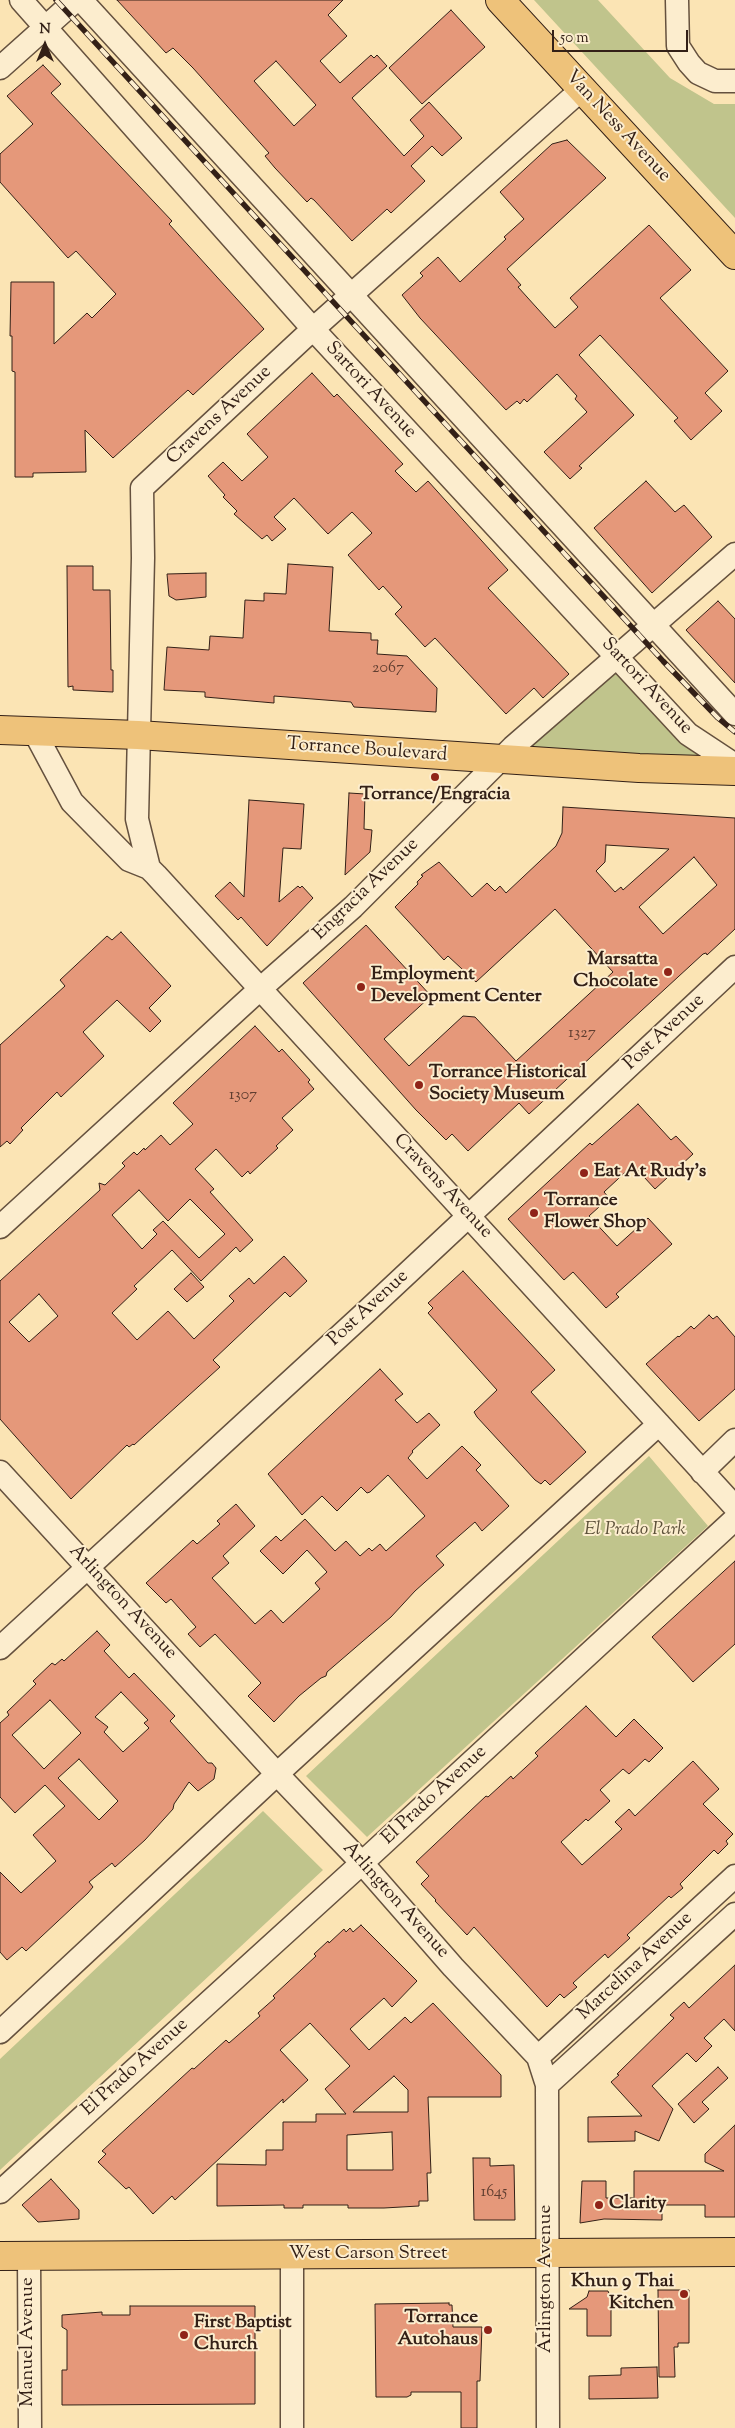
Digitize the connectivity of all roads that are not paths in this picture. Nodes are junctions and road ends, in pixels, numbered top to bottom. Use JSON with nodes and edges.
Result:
{"nodes":[{"id":1,"x":21,"y":0,"type":"edge"},
{"id":2,"x":76,"y":0,"type":"edge"},
{"id":3,"x":81,"y":0,"type":"edge"},
{"id":4,"x":500,"y":0,"type":"edge"},
{"id":5,"x":677,"y":0,"type":"edge"},
{"id":6,"x":46,"y":27,"type":"junction"},
{"id":7,"x":0,"y":68,"type":"edge"},
{"id":8,"x":735,"y":81,"type":"edge"},
{"id":9,"x":582,"y":89,"type":"junction"},
{"id":10,"x":735,"y":254,"type":"edge"},
{"id":11,"x":351,"y":297,"type":"junction"},
{"id":12,"x":313,"y":329,"type":"junction"},
{"id":13,"x":735,"y":554,"type":"edge"},
{"id":14,"x":653,"y":625,"type":"junction"},
{"id":15,"x":618,"y":657,"type":"junction"},
{"id":16,"x":735,"y":714,"type":"edge"},
{"id":17,"x":0,"y":730,"type":"edge"},
{"id":18,"x":34,"y":730,"type":"junction"},
{"id":19,"x":138,"y":735,"type":"junction"},
{"id":20,"x":499,"y":760,"type":"junction"},
{"id":21,"x":735,"y":765,"type":"edge"},
{"id":22,"x":735,"y":771,"type":"edge"},
{"id":23,"x":149,"y":868,"type":"junction"},
{"id":24,"x":735,"y":967,"type":"edge"},
{"id":25,"x":260,"y":989,"type":"junction"},
{"id":26,"x":469,"y":1216,"type":"junction"},
{"id":27,"x":0,"y":1227,"type":"edge"},
{"id":28,"x":659,"y":1424,"type":"junction"},
{"id":29,"x":735,"y":1440,"type":"edge"},
{"id":30,"x":0,"y":1472,"type":"edge"},
{"id":31,"x":702,"y":1472,"type":"junction"},
{"id":32,"x":735,"y":1507,"type":"edge"},
{"id":33,"x":735,"y":1519,"type":"edge"},
{"id":34,"x":88,"y":1566,"type":"junction"},
{"id":35,"x":0,"y":1648,"type":"edge"},
{"id":36,"x":277,"y":1774,"type":"junction"},
{"id":37,"x":362,"y":1863,"type":"junction"},
{"id":38,"x":735,"y":1876,"type":"edge"},
{"id":39,"x":735,"y":1914,"type":"edge"},
{"id":40,"x":0,"y":2032,"type":"edge"},
{"id":41,"x":538,"y":2057,"type":"junction"},
{"id":42,"x":547,"y":2085,"type":"junction"},
{"id":43,"x":0,"y":2192,"type":"edge"},
{"id":44,"x":735,"y":2252,"type":"edge"},
{"id":45,"x":547,"y":2253,"type":"junction"},
{"id":46,"x":6,"y":2256,"type":"edge"},
{"id":47,"x":292,"y":2256,"type":"junction"},
{"id":48,"x":30,"y":2428,"type":"edge"},
{"id":49,"x":292,"y":2428,"type":"edge"},
{"id":50,"x":548,"y":2428,"type":"edge"}],
"edges":[{"from":1,"to":6,"type":"street","name":"Sartori Avenue"},
{"from":2,"to":6,"type":"street"},
{"from":3,"to":11,"type":"street"},
{"from":4,"to":9,"type":"main road","name":"Van Ness Avenue"},
{"from":5,"to":8,"type":"street"},
{"from":6,"to":7,"type":"street"},
{"from":6,"to":12,"type":"street","name":"Sartori Avenue"},
{"from":9,"to":10,"type":"main road","name":"Van Ness Avenue"},
{"from":9,"to":11,"type":"street","name":"Cravens Avenue"},
{"from":11,"to":12,"type":"street","name":"Cravens Avenue"},
{"from":11,"to":14,"type":"street"},
{"from":12,"to":15,"type":"street","name":"Sartori Avenue"},
{"from":12,"to":19,"type":"street","name":"Cravens Avenue"},
{"from":13,"to":14,"type":"street","name":"Engracia Avenue"},
{"from":14,"to":15,"type":"street","name":"Engracia Avenue"},
{"from":14,"to":16,"type":"street"},
{"from":15,"to":20,"type":"street","name":"Engracia Avenue"},
{"from":15,"to":21,"type":"street","name":"Sartori Avenue"},
{"from":17,"to":18,"type":"main road","name":"Torrance Boulevard"},
{"from":18,"to":19,"type":"main road","name":"Torrance Boulevard"},
{"from":18,"to":23,"type":"street","name":"Cravens Avenue"},
{"from":19,"to":20,"type":"main road","name":"Torrance Boulevard"},
{"from":19,"to":23,"type":"street","name":"Cravens Avenue"},
{"from":20,"to":22,"type":"main road","name":"Torrance Boulevard"},
{"from":20,"to":25,"type":"street","name":"Engracia Avenue"},
{"from":23,"to":25,"type":"street","name":"Cravens Avenue"},
{"from":24,"to":26,"type":"street","name":"Post Avenue"},
{"from":25,"to":26,"type":"street","name":"Cravens Avenue"},
{"from":25,"to":27,"type":"street","name":"Engracia Avenue"},
{"from":26,"to":28,"type":"street","name":"Cravens Avenue"},
{"from":26,"to":34,"type":"street","name":"Post Avenue"},
{"from":28,"to":31,"type":"street","name":"Cravens Avenue"},
{"from":28,"to":36,"type":"street"},
{"from":29,"to":31,"type":"street"},
{"from":30,"to":34,"type":"street","name":"Arlington Avenue"},
{"from":31,"to":32,"type":"street","name":"Cravens Avenue"},
{"from":33,"to":37,"type":"street","name":"El Prado Avenue"},
{"from":34,"to":35,"type":"street","name":"Post Avenue"},
{"from":34,"to":36,"type":"street","name":"Arlington Avenue"},
{"from":36,"to":37,"type":"street","name":"Arlington Avenue"},
{"from":36,"to":40,"type":"street"},
{"from":37,"to":41,"type":"street","name":"Arlington Avenue"},
{"from":37,"to":43,"type":"street","name":"El Prado Avenue"},
{"from":38,"to":41,"type":"street","name":"Marcelina Avenue"},
{"from":39,"to":42,"type":"street"},
{"from":41,"to":42,"type":"street","name":"Arlington Avenue"},
{"from":42,"to":45,"type":"street","name":"Arlington Avenue"},
{"from":44,"to":45,"type":"main road","name":"West Carson Street"},
{"from":45,"to":47,"type":"main road","name":"West Carson Street"},
{"from":45,"to":50,"type":"street","name":"Arlington Avenue"},
{"from":46,"to":47,"type":"main road","name":"West Carson Street"},
{"from":46,"to":48,"type":"street","name":"Manuel Avenue"},
{"from":47,"to":49,"type":"street"}]}
